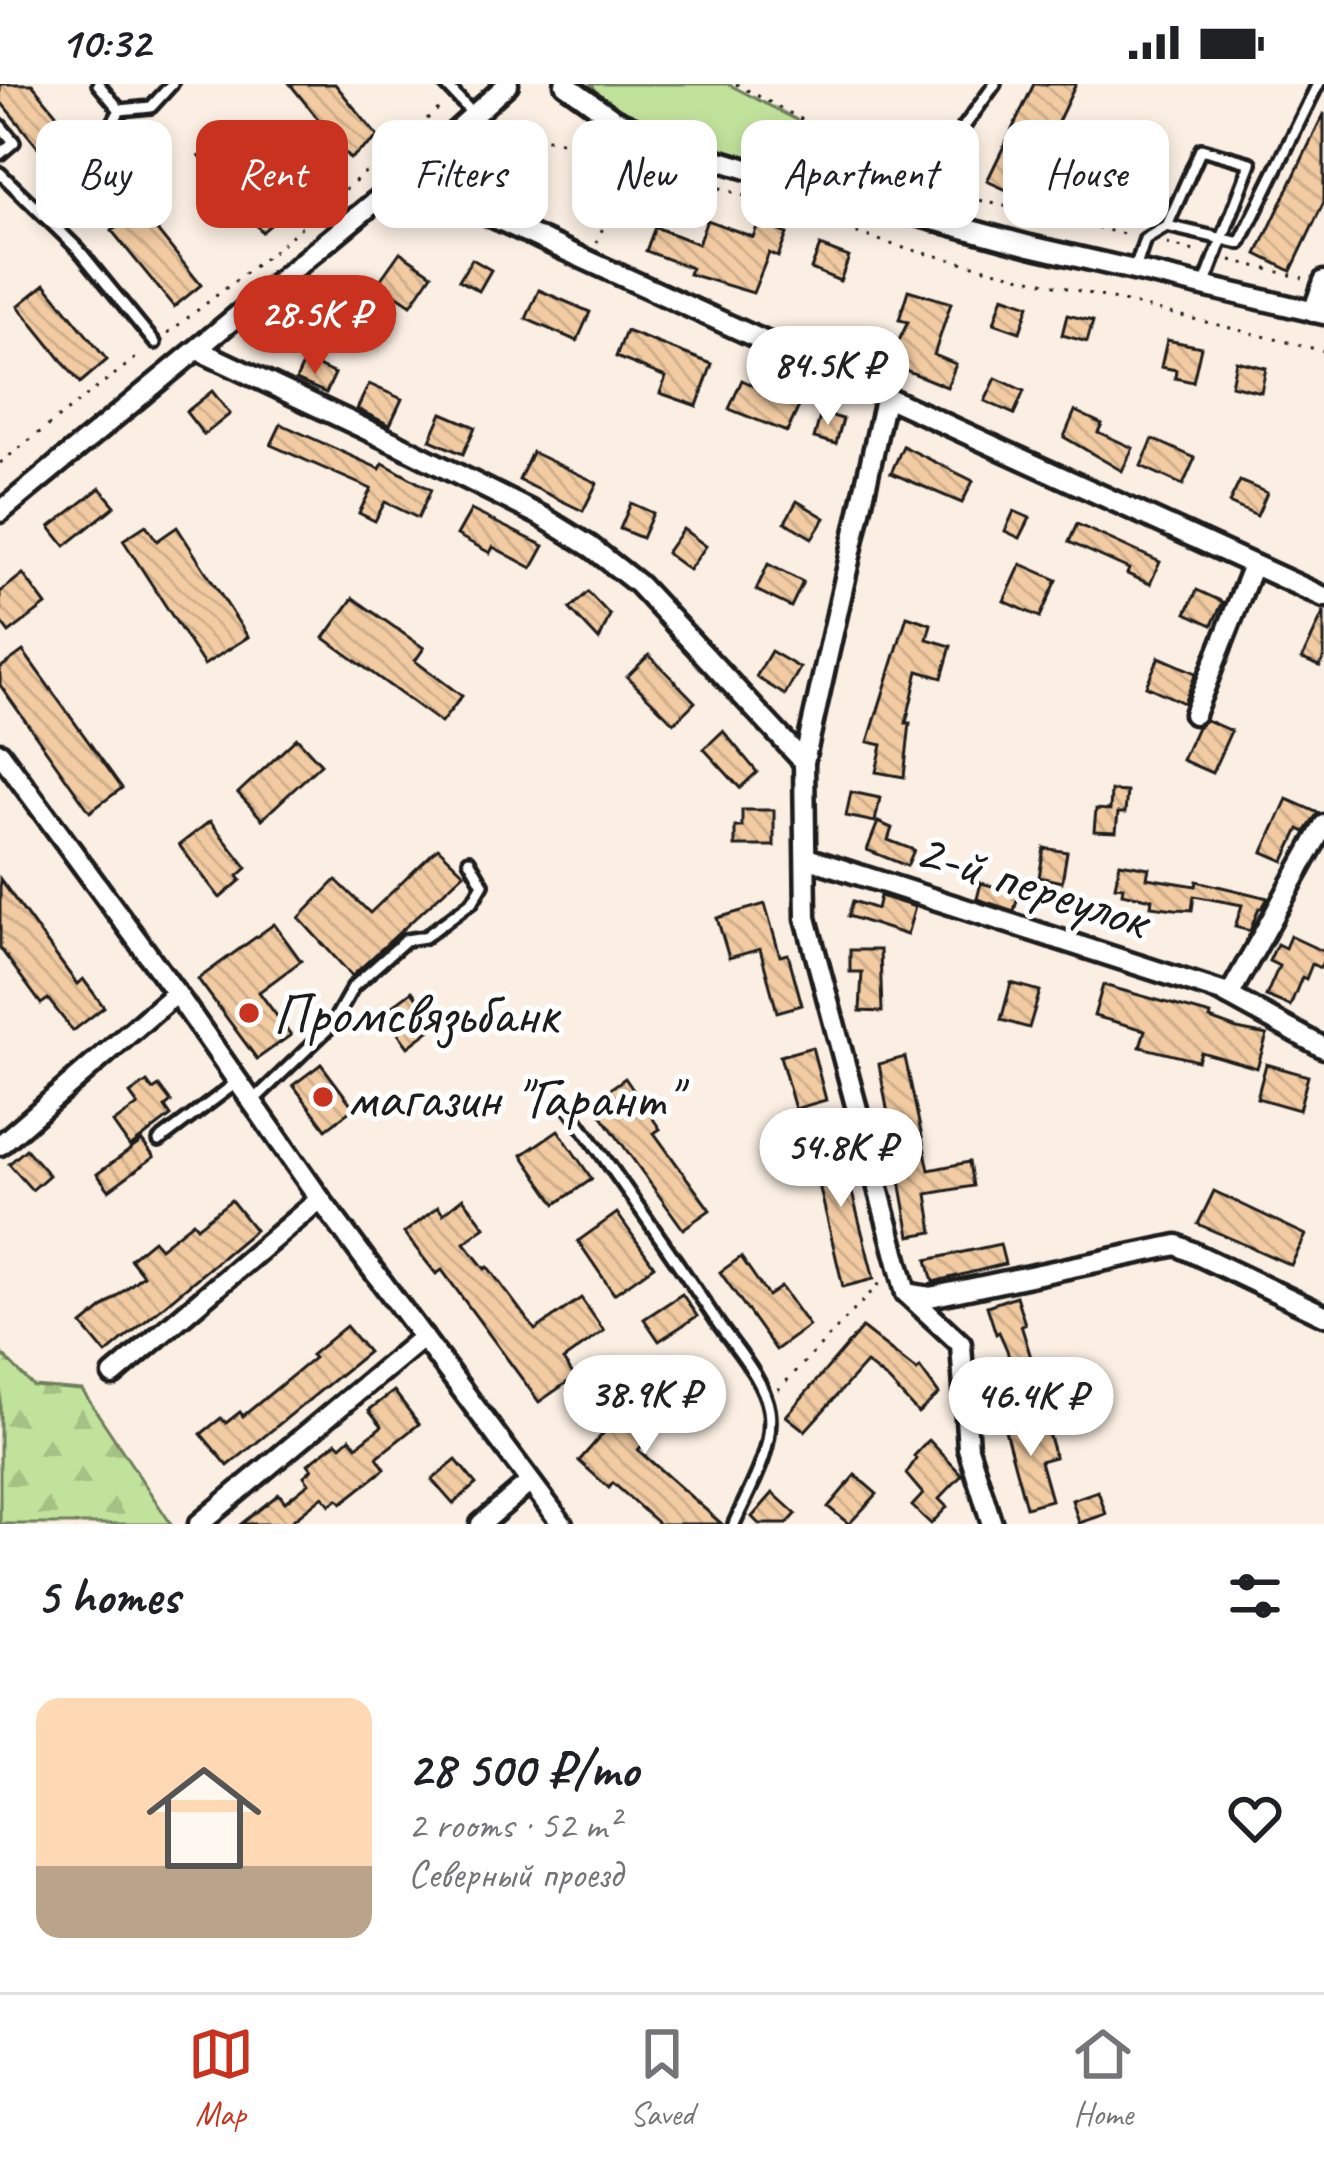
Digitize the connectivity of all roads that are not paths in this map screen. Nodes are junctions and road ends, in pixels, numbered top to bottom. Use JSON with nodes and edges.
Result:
{"nodes":[{"id":1,"x":98,"y":84,"type":"edge"},
{"id":2,"x":172,"y":84,"type":"edge"},
{"id":3,"x":446,"y":84,"type":"edge"},
{"id":4,"x":508,"y":84,"type":"edge"},
{"id":5,"x":565,"y":84,"type":"edge"},
{"id":6,"x":995,"y":84,"type":"edge"},
{"id":7,"x":1321,"y":84,"type":"edge"},
{"id":8,"x":120,"y":110,"type":"junction"},
{"id":9,"x":472,"y":114,"type":"junction"},
{"id":10,"x":114,"y":120,"type":"edge"},
{"id":11,"x":466,"y":120,"type":"edge"},
{"id":12,"x":969,"y":120,"type":"edge"},
{"id":13,"x":0,"y":125,"type":"edge"},
{"id":14,"x":0,"y":154,"type":"edge"},
{"id":15,"x":741,"y":166,"type":"edge"},
{"id":16,"x":0,"y":173,"type":"edge"},
{"id":17,"x":372,"y":204,"type":"edge"},
{"id":18,"x":36,"y":208,"type":"edge"},
{"id":19,"x":1169,"y":221,"type":"edge"},
{"id":20,"x":1169,"y":226,"type":"edge"},
{"id":21,"x":56,"y":228,"type":"edge"},
{"id":22,"x":518,"y":228,"type":"edge"},
{"id":23,"x":966,"y":228,"type":"edge"},
{"id":24,"x":1163,"y":228,"type":"edge"},
{"id":25,"x":1220,"y":238,"type":"junction"},
{"id":26,"x":1135,"y":269,"type":"junction"},
{"id":27,"x":1324,"y":281,"type":"edge"},
{"id":28,"x":1204,"y":286,"type":"junction"},
{"id":29,"x":1318,"y":313,"type":"edge"},
{"id":30,"x":154,"y":343,"type":"road end"},
{"id":31,"x":198,"y":350,"type":"junction"},
{"id":32,"x":885,"y":399,"type":"junction"},
{"id":33,"x":0,"y":512,"type":"edge"},
{"id":34,"x":1253,"y":565,"type":"junction"},
{"id":35,"x":1324,"y":596,"type":"edge"},
{"id":36,"x":1194,"y":714,"type":"dead end"},
{"id":37,"x":0,"y":753,"type":"edge"},
{"id":38,"x":804,"y":762,"type":"junction"},
{"id":39,"x":1324,"y":824,"type":"edge"},
{"id":40,"x":807,"y":858,"type":"junction"},
{"id":41,"x":469,"y":860,"type":"dead end"},
{"id":42,"x":176,"y":993,"type":"junction"},
{"id":43,"x":1228,"y":996,"type":"junction"},
{"id":44,"x":1324,"y":1048,"type":"edge"},
{"id":45,"x":238,"y":1082,"type":"junction"},
{"id":46,"x":252,"y":1102,"type":"junction"},
{"id":47,"x":570,"y":1110,"type":"dead end"},
{"id":48,"x":159,"y":1141,"type":"dead end"},
{"id":49,"x":0,"y":1145,"type":"edge"},
{"id":50,"x":320,"y":1199,"type":"junction"},
{"id":51,"x":906,"y":1293,"type":"junction"},
{"id":52,"x":1324,"y":1315,"type":"edge"},
{"id":53,"x":423,"y":1337,"type":"junction"},
{"id":54,"x":112,"y":1375,"type":"dead end"},
{"id":55,"x":529,"y":1483,"type":"junction"},
{"id":56,"x":199,"y":1524,"type":"edge"},
{"id":57,"x":481,"y":1524,"type":"edge"},
{"id":58,"x":562,"y":1524,"type":"edge"},
{"id":59,"x":734,"y":1524,"type":"edge"},
{"id":60,"x":992,"y":1524,"type":"edge"}],
"edges":[{"from":1,"to":8,"type":"lane"},
{"from":2,"to":8,"type":"lane"},
{"from":3,"to":9,"type":"lane"},
{"from":4,"to":9,"type":"street"},
{"from":5,"to":15,"type":"street"},
{"from":6,"to":12,"type":"lane"},
{"from":7,"to":25,"type":"lane"},
{"from":8,"to":10,"type":"lane"},
{"from":9,"to":11,"type":"street"},
{"from":13,"to":14,"type":"lane"},
{"from":16,"to":18,"type":"lane"},
{"from":17,"to":31,"type":"street"},
{"from":19,"to":25,"type":"lane"},
{"from":20,"to":25,"type":"lane"},
{"from":21,"to":30,"type":"lane"},
{"from":22,"to":32,"type":"street"},
{"from":23,"to":26,"type":"street"},
{"from":24,"to":26,"type":"lane"},
{"from":25,"to":28,"type":"lane"},
{"from":26,"to":28,"type":"street"},
{"from":27,"to":29,"type":"street"},
{"from":28,"to":29,"type":"street"},
{"from":31,"to":33,"type":"street"},
{"from":31,"to":38,"type":"street"},
{"from":32,"to":34,"type":"street"},
{"from":32,"to":38,"type":"street"},
{"from":34,"to":35,"type":"street"},
{"from":34,"to":36,"type":"street"},
{"from":37,"to":42,"type":"street"},
{"from":38,"to":40,"type":"street"},
{"from":39,"to":43,"type":"street"},
{"from":40,"to":43,"type":"street","name":"2-й переулок"},
{"from":40,"to":51,"type":"street"},
{"from":41,"to":46,"type":"lane"},
{"from":42,"to":45,"type":"street"},
{"from":42,"to":49,"type":"street"},
{"from":43,"to":44,"type":"street","name":"2-й переулок"},
{"from":45,"to":46,"type":"street"},
{"from":45,"to":48,"type":"lane"},
{"from":46,"to":50,"type":"street"},
{"from":47,"to":59,"type":"lane"},
{"from":50,"to":53,"type":"street"},
{"from":50,"to":54,"type":"street"},
{"from":51,"to":52,"type":"street"},
{"from":51,"to":60,"type":"street"},
{"from":53,"to":55,"type":"street"},
{"from":53,"to":56,"type":"street"},
{"from":55,"to":57,"type":"street"},
{"from":55,"to":58,"type":"street"}]}
